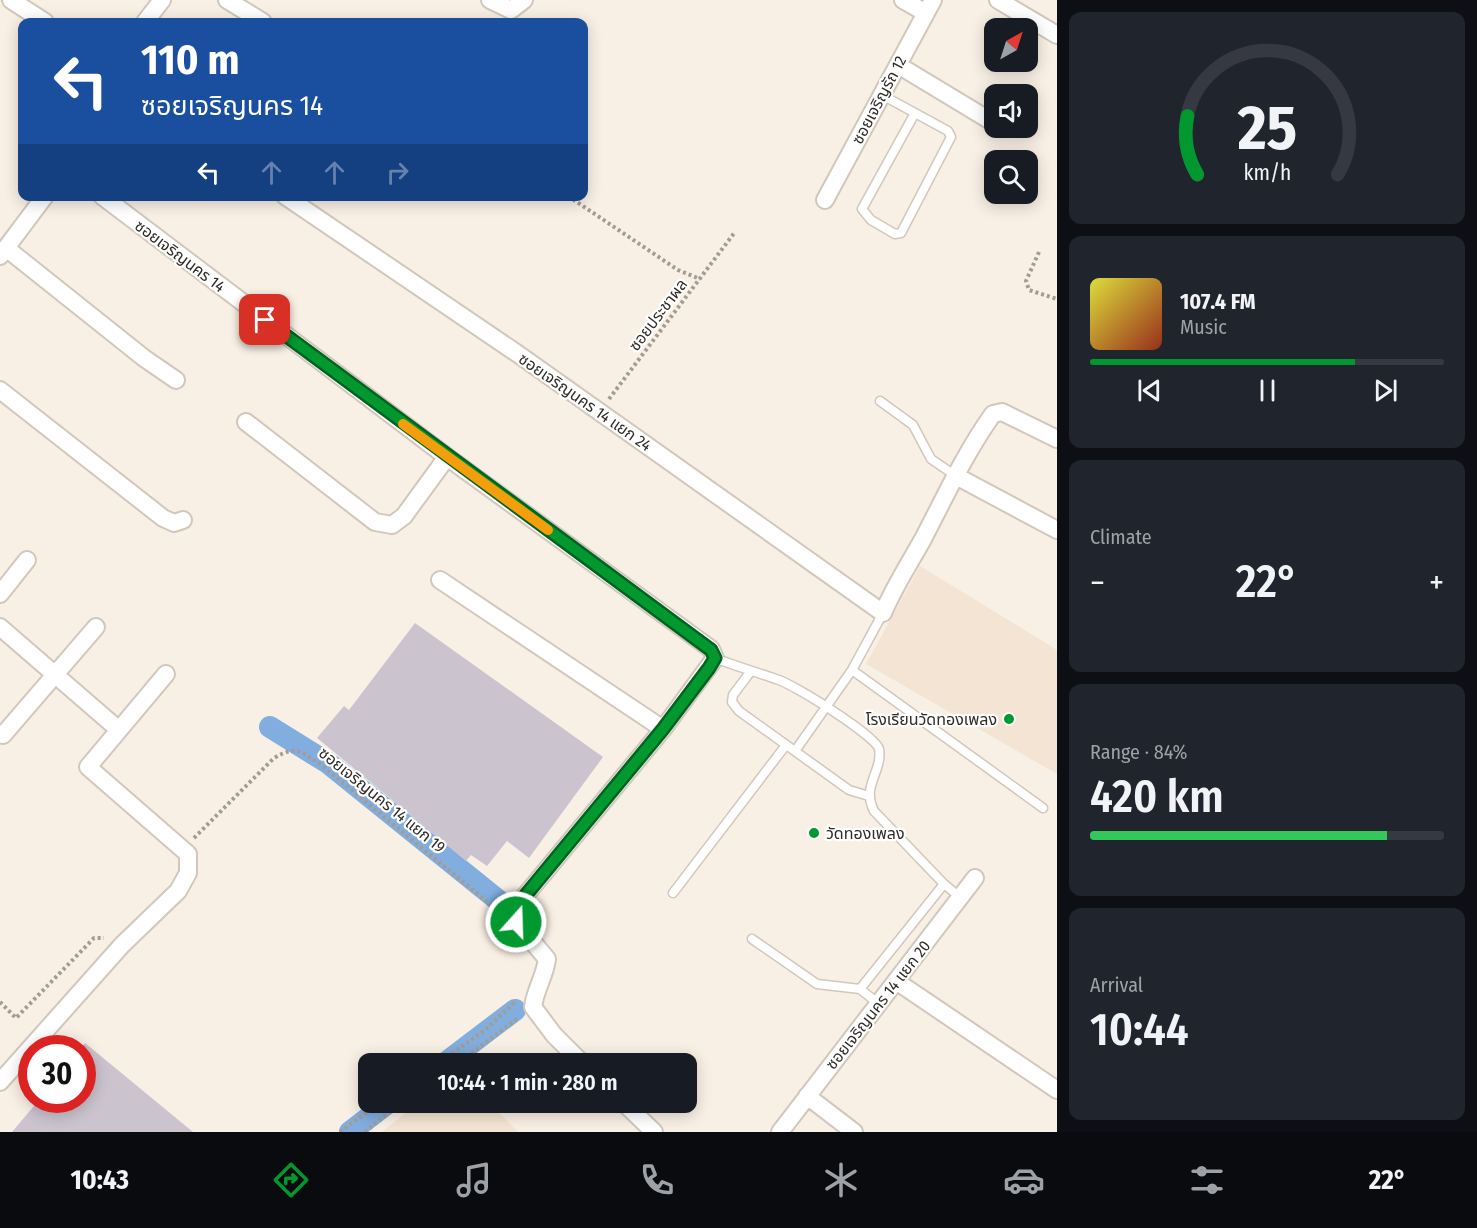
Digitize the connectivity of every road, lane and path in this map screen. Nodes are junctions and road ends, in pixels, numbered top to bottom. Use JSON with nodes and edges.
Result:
{"nodes":[{"id":1,"x":11,"y":0,"type":"edge"},
{"id":2,"x":162,"y":0,"type":"edge"},
{"id":3,"x":227,"y":0,"type":"edge"},
{"id":4,"x":490,"y":0,"type":"edge"},
{"id":5,"x":524,"y":0,"type":"edge"},
{"id":6,"x":903,"y":0,"type":"edge"},
{"id":7,"x":998,"y":0,"type":"edge"},
{"id":8,"x":930,"y":7,"type":"edge"},
{"id":9,"x":39,"y":18,"type":"edge"},
{"id":10,"x":149,"y":18,"type":"edge"},
{"id":11,"x":256,"y":18,"type":"edge"},
{"id":12,"x":1057,"y":35,"type":"edge"},
{"id":13,"x":898,"y":65,"type":"junction"},
{"id":14,"x":882,"y":95,"type":"junction"},
{"id":15,"x":915,"y":113,"type":"junction"},
{"id":16,"x":984,"y":117,"type":"edge"},
{"id":17,"x":825,"y":200,"type":"dead end"},
{"id":18,"x":41,"y":201,"type":"edge"},
{"id":19,"x":109,"y":201,"type":"edge"},
{"id":20,"x":292,"y":201,"type":"edge"},
{"id":21,"x":575,"y":201,"type":"edge"},
{"id":22,"x":735,"y":232,"type":"dead end"},
{"id":23,"x":3,"y":252,"type":"edge"},
{"id":24,"x":1039,"y":252,"type":"dead end"},
{"id":25,"x":700,"y":279,"type":"junction"},
{"id":26,"x":1057,"y":299,"type":"edge"},
{"id":27,"x":176,"y":380,"type":"dead end"},
{"id":28,"x":0,"y":390,"type":"edge"},
{"id":29,"x":880,"y":401,"type":"dead end"},
{"id":30,"x":599,"y":412,"type":"junction"},
{"id":31,"x":246,"y":422,"type":"dead end"},
{"id":32,"x":1057,"y":439,"type":"edge"},
{"id":33,"x":447,"y":457,"type":"junction"},
{"id":34,"x":956,"y":476,"type":"junction"},
{"id":35,"x":183,"y":520,"type":"dead end"},
{"id":36,"x":1057,"y":530,"type":"edge"},
{"id":37,"x":27,"y":560,"type":"dead end"},
{"id":38,"x":440,"y":580,"type":"dead end"},
{"id":39,"x":0,"y":594,"type":"edge"},
{"id":40,"x":883,"y":613,"type":"junction"},
{"id":41,"x":0,"y":627,"type":"edge"},
{"id":42,"x":96,"y":627,"type":"dead end"},
{"id":43,"x":715,"y":658,"type":"junction"},
{"id":44,"x":852,"y":670,"type":"junction"},
{"id":45,"x":751,"y":671,"type":"junction"},
{"id":46,"x":166,"y":674,"type":"dead end"},
{"id":47,"x":55,"y":675,"type":"junction"},
{"id":48,"x":826,"y":706,"type":"junction"},
{"id":49,"x":663,"y":729,"type":"junction"},
{"id":50,"x":119,"y":730,"type":"junction"},
{"id":51,"x":3,"y":735,"type":"dead end"},
{"id":52,"x":786,"y":745,"type":"junction"},
{"id":53,"x":795,"y":751,"type":"junction"},
{"id":54,"x":869,"y":796,"type":"junction"},
{"id":55,"x":1043,"y":808,"type":"dead end"},
{"id":56,"x":183,"y":849,"type":"junction"},
{"id":57,"x":975,"y":878,"type":"dead end"},
{"id":58,"x":944,"y":884,"type":"junction"},
{"id":59,"x":673,"y":893,"type":"dead end"},
{"id":60,"x":961,"y":898,"type":"junction"},
{"id":61,"x":516,"y":922,"type":"junction"},
{"id":62,"x":752,"y":939,"type":"dead end"},
{"id":63,"x":122,"y":945,"type":"junction"},
{"id":64,"x":897,"y":981,"type":"junction"},
{"id":65,"x":860,"y":989,"type":"junction"},
{"id":66,"x":528,"y":1001,"type":"junction"},
{"id":67,"x":0,"y":1002,"type":"edge"},
{"id":68,"x":879,"y":1004,"type":"junction"},
{"id":69,"x":453,"y":1053,"type":"edge"},
{"id":70,"x":469,"y":1053,"type":"edge"},
{"id":71,"x":572,"y":1053,"type":"edge"},
{"id":72,"x":0,"y":1082,"type":"edge"},
{"id":73,"x":1057,"y":1090,"type":"edge"},
{"id":74,"x":807,"y":1096,"type":"junction"},
{"id":75,"x":366,"y":1113,"type":"edge"},
{"id":76,"x":388,"y":1113,"type":"edge"},
{"id":77,"x":634,"y":1113,"type":"edge"},
{"id":78,"x":340,"y":1132,"type":"edge"},
{"id":79,"x":365,"y":1132,"type":"edge"},
{"id":80,"x":654,"y":1132,"type":"edge"},
{"id":81,"x":780,"y":1132,"type":"edge"},
{"id":82,"x":854,"y":1132,"type":"edge"}],
"edges":[{"from":1,"to":9,"type":"street"},
{"from":2,"to":10,"type":"street"},
{"from":3,"to":11,"type":"street"},
{"from":4,"to":5,"type":"street"},
{"from":6,"to":8,"type":"street"},
{"from":7,"to":12,"type":"street"},
{"from":8,"to":13,"type":"street","name":"ซอยเจริญรัถ 12"},
{"from":13,"to":14,"type":"street","name":"ซอยเจริญรัถ 12"},
{"from":13,"to":16,"type":"street"},
{"from":14,"to":15,"type":"lane"},
{"from":14,"to":17,"type":"street","name":"ซอยเจริญรัถ 12"},
{"from":15,"to":15,"type":"lane"},
{"from":18,"to":23,"type":"street"},
{"from":19,"to":33,"type":"street","name":"ซอยเจริญนคร 14"},
{"from":20,"to":30,"type":"street","name":"ซอยเจริญนคร 14 แยก 24"},
{"from":21,"to":25,"type":"path"},
{"from":22,"to":25,"type":"path","name":"ซอยประชาผล"},
{"from":23,"to":27,"type":"street"},
{"from":24,"to":26,"type":"path"},
{"from":25,"to":30,"type":"path","name":"ซอยประชาผล"},
{"from":28,"to":35,"type":"street"},
{"from":29,"to":34,"type":"lane"},
{"from":30,"to":40,"type":"street","name":"ซอยเจริญนคร 14 แยก 24"},
{"from":31,"to":33,"type":"street"},
{"from":32,"to":34,"type":"street"},
{"from":33,"to":43,"type":"street","name":"ซอยเจริญนคร 14"},
{"from":34,"to":36,"type":"street"},
{"from":34,"to":40,"type":"street"},
{"from":37,"to":39,"type":"street"},
{"from":38,"to":49,"type":"street"},
{"from":40,"to":44,"type":"lane"},
{"from":41,"to":47,"type":"street"},
{"from":42,"to":47,"type":"street"},
{"from":43,"to":45,"type":"lane"},
{"from":43,"to":49,"type":"street"},
{"from":44,"to":48,"type":"lane"},
{"from":44,"to":55,"type":"lane"},
{"from":45,"to":48,"type":"lane"},
{"from":45,"to":52,"type":"lane"},
{"from":46,"to":50,"type":"street"},
{"from":47,"to":50,"type":"street"},
{"from":47,"to":51,"type":"street"},
{"from":48,"to":53,"type":"lane"},
{"from":48,"to":54,"type":"lane"},
{"from":49,"to":61,"type":"street"},
{"from":50,"to":56,"type":"street"},
{"from":52,"to":53,"type":"lane"},
{"from":52,"to":59,"type":"lane"},
{"from":53,"to":54,"type":"lane"},
{"from":54,"to":58,"type":"lane"},
{"from":56,"to":61,"type":"path","name":"ซอยเจริญนคร 14 แยก 19"},
{"from":56,"to":63,"type":"street"},
{"from":57,"to":60,"type":"street","name":"ซอยเจริญนคร 14 แยก 20"},
{"from":58,"to":60,"type":"lane"},
{"from":58,"to":65,"type":"lane"},
{"from":60,"to":64,"type":"street","name":"ซอยเจริญนคร 14 แยก 20"},
{"from":61,"to":66,"type":"street"},
{"from":62,"to":65,"type":"lane"},
{"from":63,"to":67,"type":"path"},
{"from":63,"to":72,"type":"street"},
{"from":64,"to":68,"type":"street","name":"ซอยเจริญนคร 14 แยก 20"},
{"from":64,"to":73,"type":"street"},
{"from":65,"to":68,"type":"lane"},
{"from":66,"to":69,"type":"path"},
{"from":66,"to":70,"type":"path"},
{"from":66,"to":71,"type":"street"},
{"from":68,"to":74,"type":"street","name":"ซอยเจริญนคร 14 แยก 20"},
{"from":74,"to":81,"type":"street","name":"ซอยเจริญนคร 14 แยก 20"},
{"from":74,"to":82,"type":"street"},
{"from":75,"to":78,"type":"path"},
{"from":76,"to":79,"type":"path"},
{"from":77,"to":80,"type":"street"}]}
